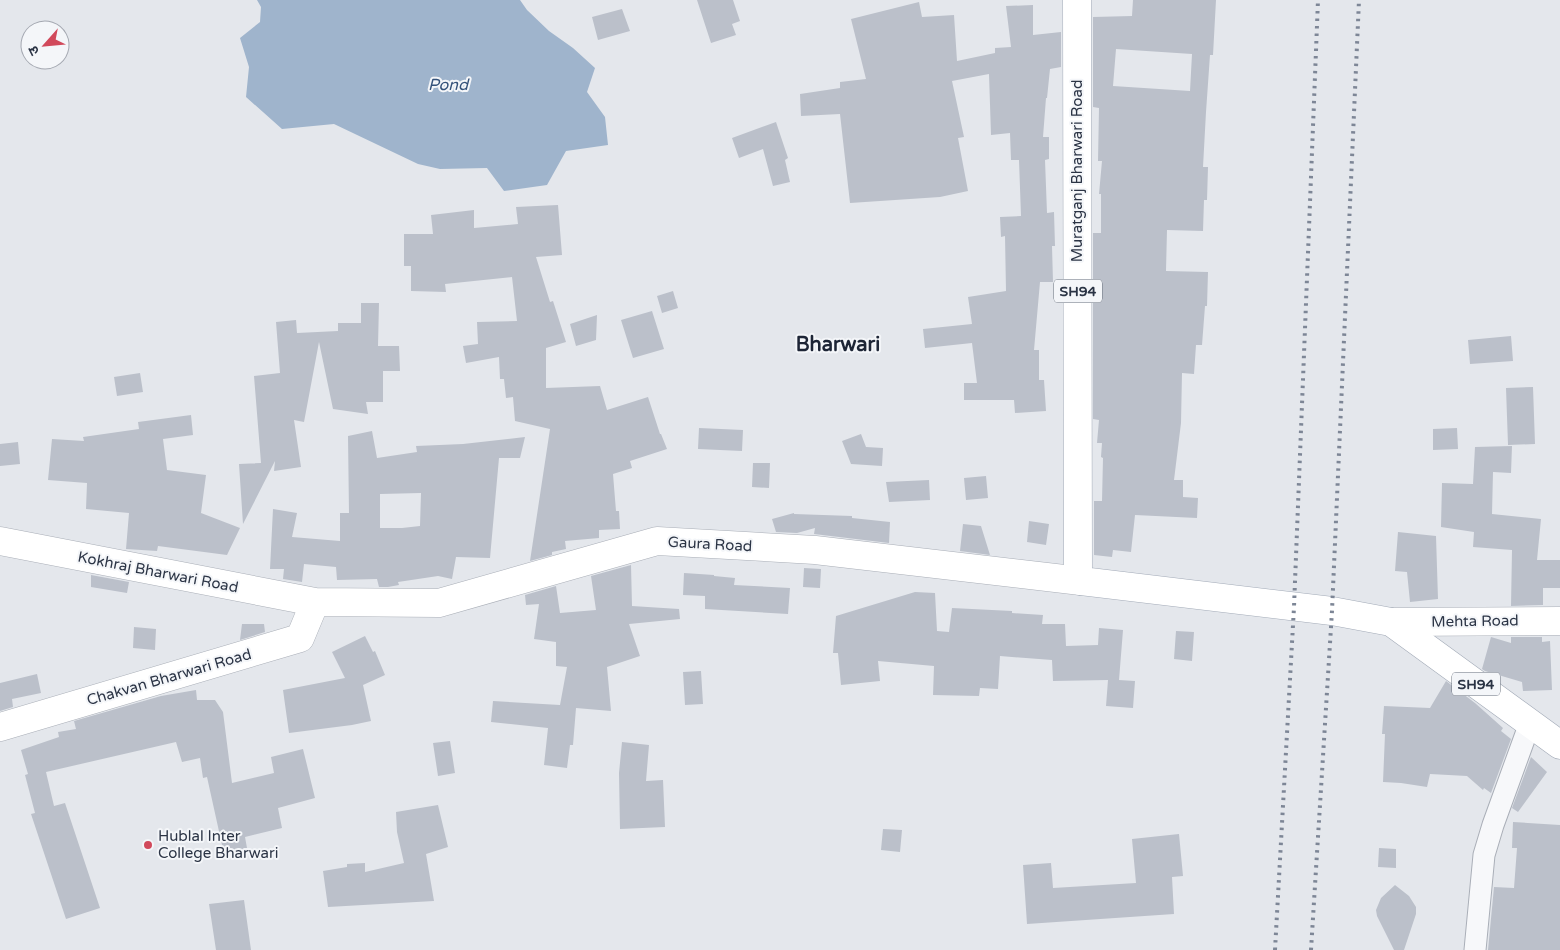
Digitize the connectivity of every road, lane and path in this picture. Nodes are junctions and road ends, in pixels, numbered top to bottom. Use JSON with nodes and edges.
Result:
{"nodes":[{"id":1,"x":1077,"y":0,"type":"edge"},
{"id":2,"x":0,"y":541,"type":"edge"},
{"id":3,"x":1081,"y":581,"type":"junction"},
{"id":4,"x":316,"y":602,"type":"junction"},
{"id":5,"x":1560,"y":620,"type":"edge"},
{"id":6,"x":1391,"y":622,"type":"junction"},
{"id":7,"x":1530,"y":723,"type":"junction"},
{"id":8,"x":0,"y":726,"type":"edge"},
{"id":9,"x":1560,"y":745,"type":"edge"},
{"id":10,"x":1475,"y":950,"type":"edge"}],
"edges":[{"from":1,"to":3,"type":"street","name":"Muratganj Bharwari Road","number":"SH94"},
{"from":2,"to":4,"type":"street","name":"Kokhraj Bharwari Road"},
{"from":3,"to":4,"type":"street","name":"Gaura Road"},
{"from":3,"to":6,"type":"street","number":"SH94"},
{"from":4,"to":8,"type":"street","name":"Chakvan Bharwari Road"},
{"from":5,"to":6,"type":"street","name":"Mehta Road"},
{"from":6,"to":7,"type":"street","number":"SH94"},
{"from":7,"to":9,"type":"street","number":"SH94"},
{"from":7,"to":10,"type":"street"}]}
